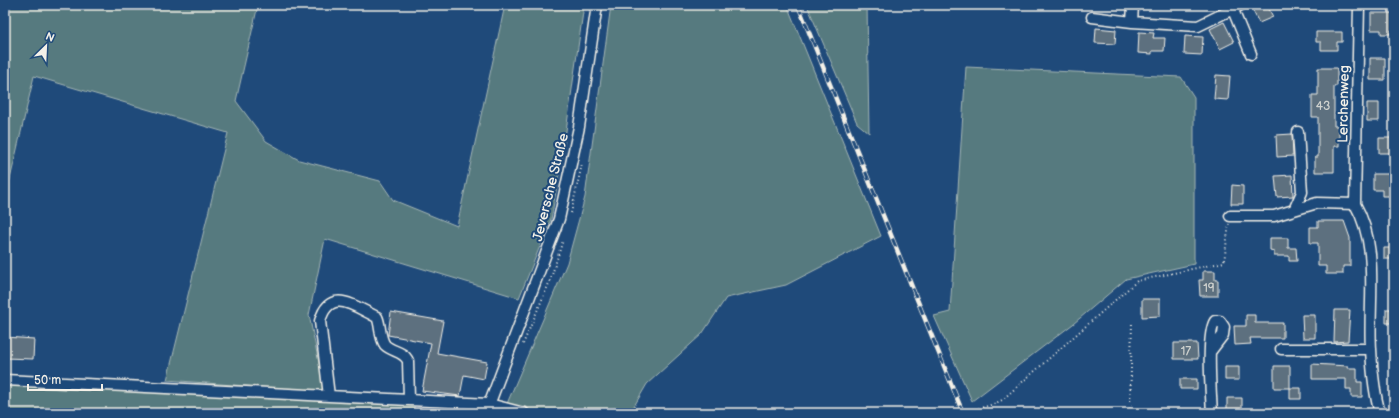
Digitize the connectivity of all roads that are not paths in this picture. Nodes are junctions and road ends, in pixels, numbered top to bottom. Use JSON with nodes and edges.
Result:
{"nodes":[{"id":1,"x":597,"y":5,"type":"edge"},
{"id":2,"x":1133,"y":5,"type":"edge"},
{"id":3,"x":1359,"y":5,"type":"edge"},
{"id":4,"x":1237,"y":8,"type":"edge"},
{"id":5,"x":1092,"y":17,"type":"dead end"},
{"id":6,"x":1132,"y":22,"type":"junction"},
{"id":7,"x":1251,"y":54,"type":"dead end"},
{"id":8,"x":1298,"y":132,"type":"dead end"},
{"id":9,"x":1355,"y":204,"type":"junction"},
{"id":10,"x":1294,"y":210,"type":"junction"},
{"id":11,"x":1230,"y":216,"type":"road end"},
{"id":12,"x":1281,"y":349,"type":"dead end"},
{"id":13,"x":1371,"y":349,"type":"junction"},
{"id":14,"x":1210,"y":352,"type":"dead end"},
{"id":15,"x":5,"y":380,"type":"edge"},
{"id":16,"x":329,"y":396,"type":"junction"},
{"id":17,"x":409,"y":399,"type":"junction"},
{"id":18,"x":487,"y":408,"type":"edge"},
{"id":19,"x":524,"y":413,"type":"edge"},
{"id":20,"x":1212,"y":413,"type":"edge"},
{"id":21,"x":1380,"y":413,"type":"edge"}],
"edges":[{"from":1,"to":18,"type":"street","name":"Jeversche Straße"},
{"from":2,"to":6,"type":"street"},
{"from":3,"to":9,"type":"street","name":"Lerchenweg"},
{"from":4,"to":6,"type":"street"},
{"from":4,"to":7,"type":"street"},
{"from":5,"to":6,"type":"street"},
{"from":8,"to":10,"type":"street"},
{"from":9,"to":10,"type":"street"},
{"from":9,"to":13,"type":"street","name":"Lerchenweg"},
{"from":10,"to":11,"type":"street"},
{"from":12,"to":13,"type":"street"},
{"from":13,"to":21,"type":"street","name":"Lerchenweg"},
{"from":14,"to":20,"type":"street"},
{"from":15,"to":16,"type":"street"},
{"from":16,"to":17,"type":"street"},
{"from":16,"to":17,"type":"street"},
{"from":17,"to":18,"type":"street"},
{"from":18,"to":19,"type":"street"}]}
